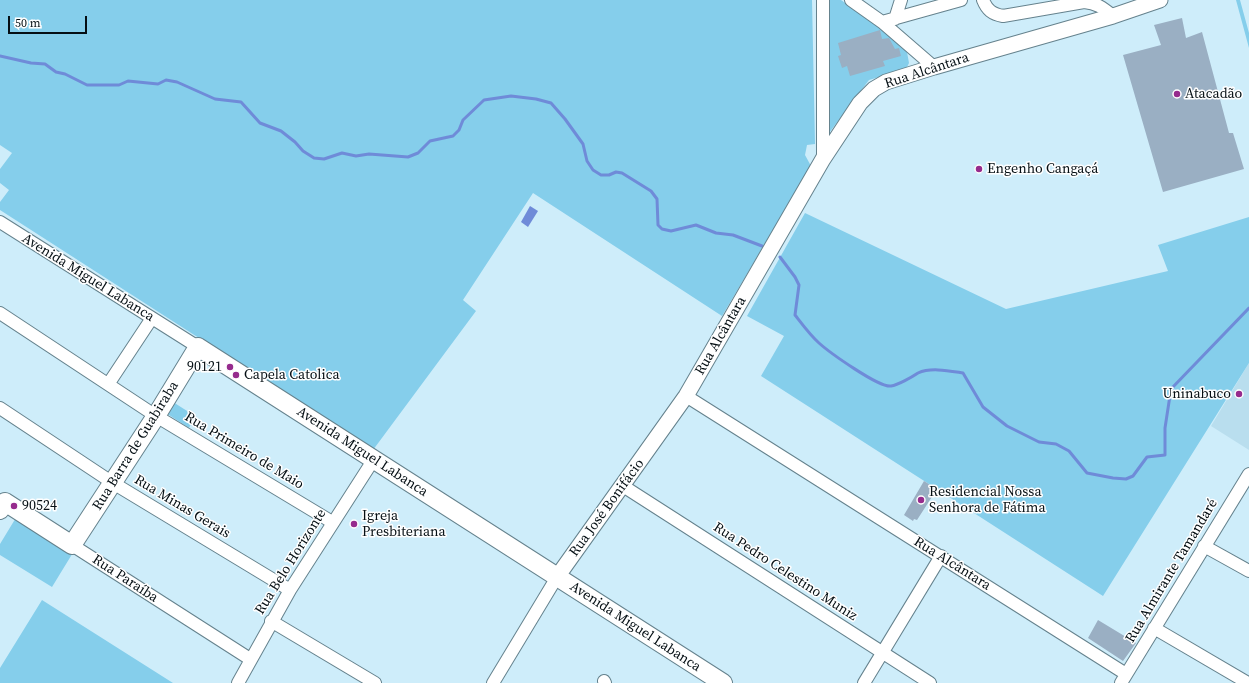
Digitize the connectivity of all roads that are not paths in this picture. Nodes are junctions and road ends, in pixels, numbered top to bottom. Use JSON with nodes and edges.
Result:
{"nodes":[{"id":1,"x":823,"y":0,"type":"edge"},
{"id":2,"x":851,"y":0,"type":"edge"},
{"id":3,"x":902,"y":0,"type":"edge"},
{"id":4,"x":960,"y":0,"type":"edge"},
{"id":5,"x":983,"y":0,"type":"edge"},
{"id":6,"x":1160,"y":0,"type":"edge"},
{"id":7,"x":1112,"y":16,"type":"junction"},
{"id":8,"x":895,"y":19,"type":"junction"},
{"id":9,"x":882,"y":22,"type":"junction"},
{"id":10,"x":934,"y":67,"type":"junction"},
{"id":11,"x":823,"y":159,"type":"junction"},
{"id":12,"x":0,"y":222,"type":"edge"},
{"id":13,"x":0,"y":313,"type":"edge"},
{"id":14,"x":152,"y":318,"type":"junction"},
{"id":15,"x":198,"y":347,"type":"junction"},
{"id":16,"x":109,"y":383,"type":"junction"},
{"id":17,"x":686,"y":396,"type":"junction"},
{"id":18,"x":0,"y":408,"type":"edge"},
{"id":19,"x":156,"y":416,"type":"junction"},
{"id":20,"x":374,"y":459,"type":"junction"},
{"id":21,"x":1249,"y":474,"type":"edge"},
{"id":22,"x":113,"y":483,"type":"junction"},
{"id":23,"x":623,"y":486,"type":"junction"},
{"id":24,"x":2,"y":504,"type":"edge"},
{"id":25,"x":332,"y":522,"type":"junction"},
{"id":26,"x":72,"y":545,"type":"junction"},
{"id":27,"x":1204,"y":546,"type":"junction"},
{"id":28,"x":941,"y":556,"type":"junction"},
{"id":29,"x":1249,"y":571,"type":"edge"},
{"id":30,"x":557,"y":577,"type":"junction"},
{"id":31,"x":290,"y":590,"type":"junction"},
{"id":32,"x":271,"y":621,"type":"junction"},
{"id":33,"x":1154,"y":628,"type":"junction"},
{"id":34,"x":881,"y":653,"type":"junction"},
{"id":35,"x":250,"y":659,"type":"junction"},
{"id":36,"x":1124,"y":679,"type":"edge"},
{"id":37,"x":370,"y":682,"type":"edge"},
{"id":38,"x":238,"y":683,"type":"edge"},
{"id":39,"x":493,"y":683,"type":"edge"},
{"id":40,"x":723,"y":683,"type":"edge"},
{"id":41,"x":864,"y":683,"type":"edge"},
{"id":42,"x":930,"y":683,"type":"edge"},
{"id":43,"x":1248,"y":683,"type":"edge"}],
"edges":[{"from":1,"to":11,"type":"street"},
{"from":2,"to":9,"type":"street"},
{"from":3,"to":8,"type":"street"},
{"from":4,"to":8,"type":"street"},
{"from":5,"to":7,"type":"street"},
{"from":6,"to":7,"type":"street","name":"Rua Alcântara"},
{"from":7,"to":10,"type":"street","name":"Rua Alcântara"},
{"from":8,"to":9,"type":"street"},
{"from":9,"to":10,"type":"street"},
{"from":10,"to":11,"type":"street","name":"Rua Alcântara"},
{"from":11,"to":17,"type":"street","name":"Rua Alcântara"},
{"from":12,"to":14,"type":"street","name":"Avenida Miguel Labanca"},
{"from":13,"to":16,"type":"street","name":"Rua Primeiro de Maio"},
{"from":14,"to":15,"type":"street","name":"Avenida Miguel Labanca"},
{"from":14,"to":16,"type":"street"},
{"from":15,"to":19,"type":"main road","name":"Rua Barra de Guabiraba"},
{"from":15,"to":20,"type":"main road","name":"Avenida Miguel Labanca"},
{"from":16,"to":19,"type":"street","name":"Rua Primeiro de Maio"},
{"from":17,"to":23,"type":"street","name":"Rua José Bonifácio"},
{"from":17,"to":28,"type":"street","name":"Rua Alcântara"},
{"from":18,"to":22,"type":"street","name":"Rua Minas Gerais"},
{"from":19,"to":22,"type":"main road","name":"Rua Barra de Guabiraba"},
{"from":19,"to":25,"type":"street","name":"Rua Primeiro de Maio"},
{"from":20,"to":25,"type":"street","name":"Rua Belo Horizonte"},
{"from":20,"to":30,"type":"main road","name":"Avenida Miguel Labanca"},
{"from":21,"to":27,"type":"street","name":"Rua Almirante Tamandaré"},
{"from":22,"to":26,"type":"main road","name":"Rua Barra de Guabiraba"},
{"from":22,"to":31,"type":"street","name":"Rua Minas Gerais"},
{"from":23,"to":30,"type":"street","name":"Rua José Bonifácio"},
{"from":23,"to":34,"type":"street","name":"Rua Pedro Celestino Muniz"},
{"from":24,"to":26,"type":"main road","name":"Rua Paraíba"},
{"from":25,"to":31,"type":"street","name":"Rua Belo Horizonte"},
{"from":26,"to":35,"type":"street","name":"Rua Paraíba"},
{"from":27,"to":29,"type":"street"},
{"from":27,"to":33,"type":"street","name":"Rua Almirante Tamandaré"},
{"from":28,"to":34,"type":"street"},
{"from":28,"to":36,"type":"street","name":"Rua Alcântara"},
{"from":30,"to":39,"type":"street","name":"Rua José Bonifácio"},
{"from":30,"to":40,"type":"main road","name":"Avenida Miguel Labanca"},
{"from":31,"to":32,"type":"street","name":"Rua Belo Horizonte"},
{"from":32,"to":35,"type":"street","name":"Rua Belo Horizonte"},
{"from":32,"to":37,"type":"street"},
{"from":33,"to":36,"type":"street","name":"Rua Almirante Tamandaré"},
{"from":33,"to":43,"type":"street"},
{"from":34,"to":41,"type":"street"},
{"from":34,"to":42,"type":"street","name":"Rua Pedro Celestino Muniz"},
{"from":35,"to":38,"type":"street","name":"Rua Belo Horizonte"}]}
